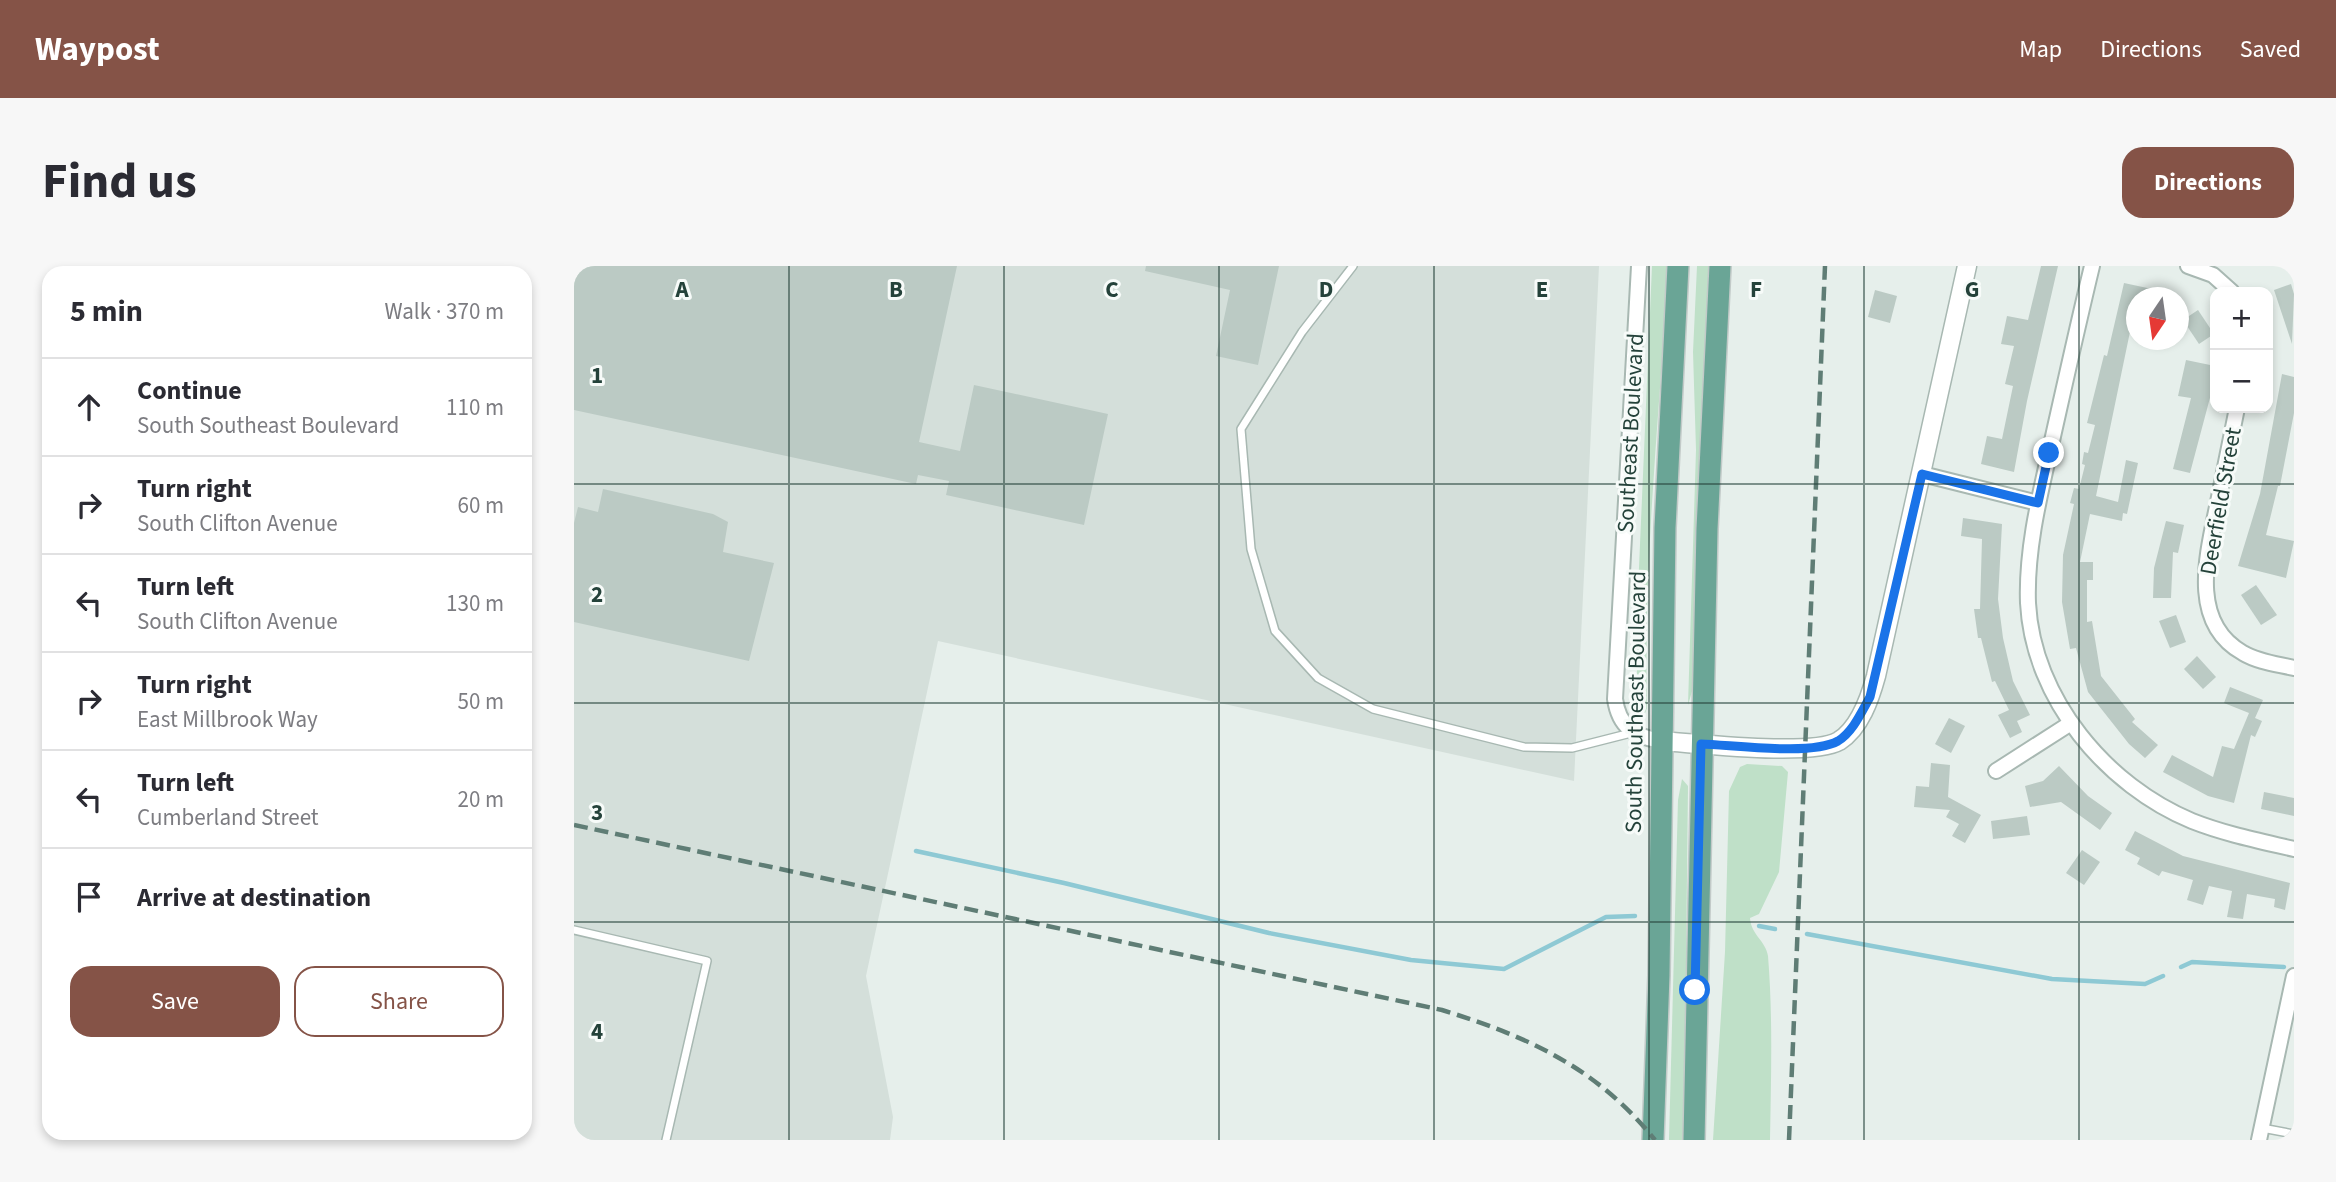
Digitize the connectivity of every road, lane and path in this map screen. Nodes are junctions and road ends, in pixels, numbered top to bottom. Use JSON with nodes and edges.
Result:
{"nodes":[{"id":1,"x":1353,"y":266,"type":"edge"},
{"id":2,"x":1639,"y":266,"type":"edge"},
{"id":3,"x":1678,"y":266,"type":"edge"},
{"id":4,"x":1720,"y":266,"type":"edge"},
{"id":5,"x":1968,"y":266,"type":"edge"},
{"id":6,"x":2092,"y":266,"type":"edge"},
{"id":7,"x":2188,"y":266,"type":"edge"},
{"id":8,"x":2226,"y":287,"type":"edge"},
{"id":9,"x":2236,"y":413,"type":"edge"},
{"id":10,"x":1922,"y":474,"type":"junction"},
{"id":11,"x":2038,"y":503,"type":"junction"},
{"id":12,"x":2294,"y":668,"type":"edge"},
{"id":13,"x":2071,"y":723,"type":"junction"},
{"id":14,"x":1631,"y":733,"type":"junction"},
{"id":15,"x":1660,"y":741,"type":"junction"},
{"id":16,"x":1701,"y":744,"type":"junction"},
{"id":17,"x":1996,"y":771,"type":"dead end"},
{"id":18,"x":2294,"y":849,"type":"edge"},
{"id":19,"x":574,"y":930,"type":"edge"},
{"id":20,"x":2294,"y":976,"type":"edge"},
{"id":21,"x":2288,"y":1038,"type":"edge"},
{"id":22,"x":2260,"y":1134,"type":"edge"},
{"id":23,"x":2294,"y":1134,"type":"edge"},
{"id":24,"x":666,"y":1140,"type":"edge"},
{"id":25,"x":1653,"y":1140,"type":"edge"},
{"id":26,"x":1694,"y":1140,"type":"edge"}],
"edges":[{"from":1,"to":14,"type":"lane"},
{"from":2,"to":14,"type":"street","name":"Southeast Boulevard"},
{"from":3,"to":15,"type":"main road","name":"South Southeast Boulevard"},
{"from":4,"to":16,"type":"main road"},
{"from":5,"to":10,"type":"street"},
{"from":6,"to":11,"type":"street"},
{"from":7,"to":8,"type":"street"},
{"from":9,"to":12,"type":"street","name":"Deerfield Street"},
{"from":10,"to":11,"type":"street"},
{"from":10,"to":16,"type":"street"},
{"from":11,"to":13,"type":"street"},
{"from":13,"to":17,"type":"street"},
{"from":13,"to":18,"type":"street"},
{"from":14,"to":15,"type":"street"},
{"from":15,"to":16,"type":"street"},
{"from":15,"to":25,"type":"main road","name":"South Southeast Boulevard"},
{"from":16,"to":26,"type":"main road"},
{"from":19,"to":24,"type":"lane"},
{"from":20,"to":21,"type":"street"},
{"from":21,"to":22,"type":"street"},
{"from":22,"to":23,"type":"lane"}]}
